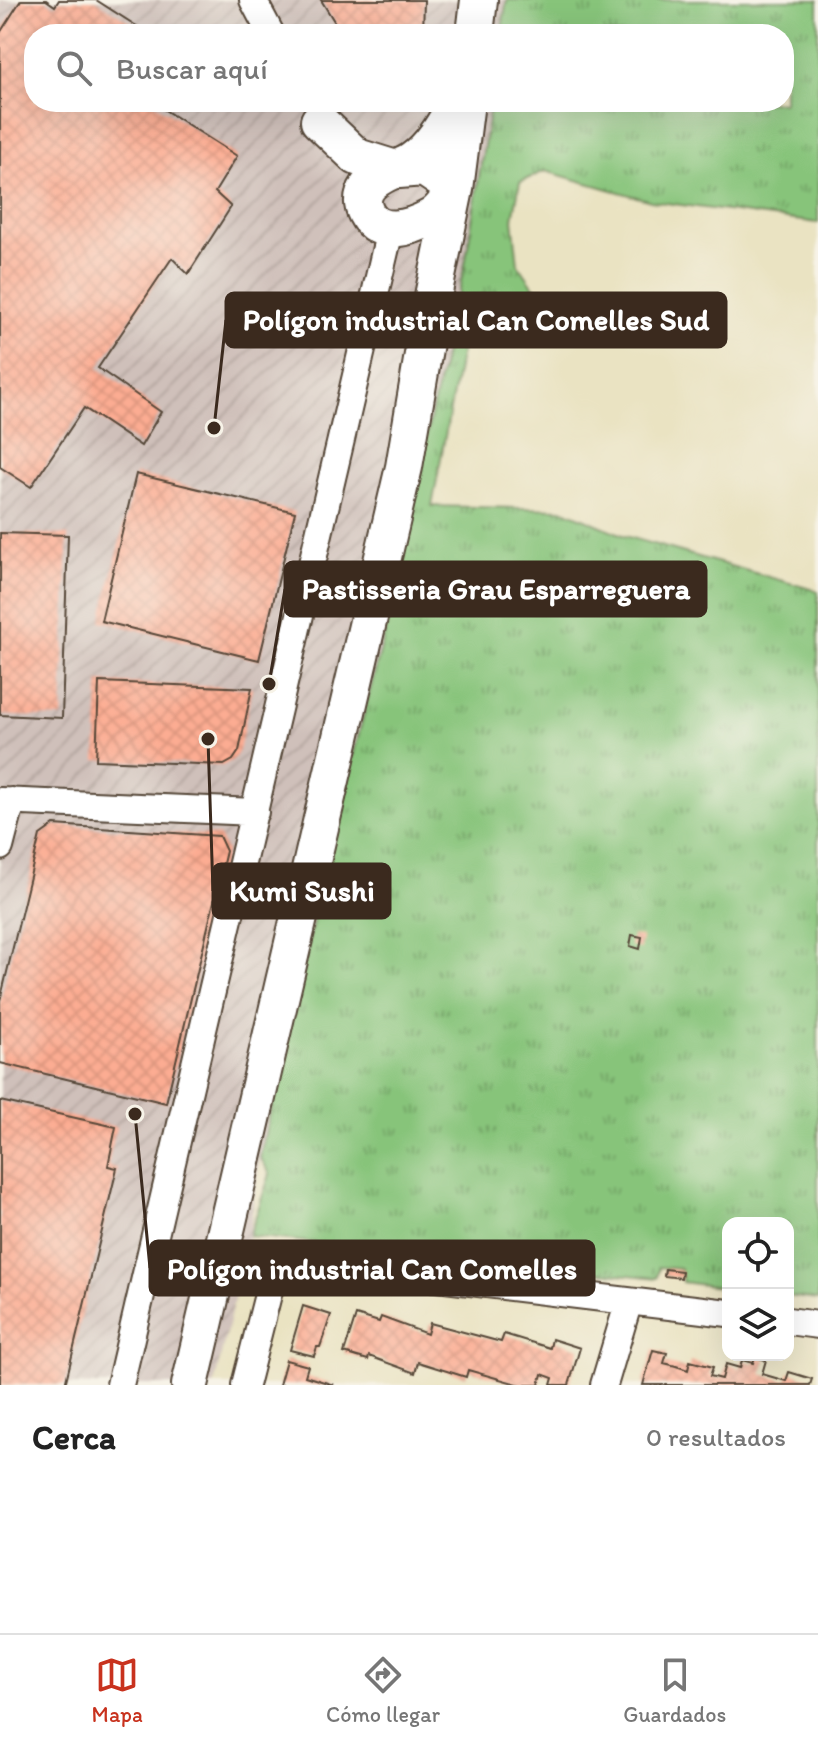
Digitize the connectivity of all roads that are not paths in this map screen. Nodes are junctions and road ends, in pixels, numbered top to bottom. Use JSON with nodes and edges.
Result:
{"nodes":[{"id":1,"x":253,"y":0,"type":"edge"},
{"id":2,"x":479,"y":0,"type":"edge"},
{"id":3,"x":266,"y":24,"type":"edge"},
{"id":4,"x":476,"y":24,"type":"edge"},
{"id":5,"x":314,"y":112,"type":"edge"},
{"id":6,"x":451,"y":112,"type":"edge"},
{"id":7,"x":465,"y":112,"type":"edge"},
{"id":8,"x":399,"y":170,"type":"junction"},
{"id":9,"x":455,"y":189,"type":"junction"},
{"id":10,"x":364,"y":204,"type":"junction"},
{"id":11,"x":390,"y":230,"type":"junction"},
{"id":12,"x":432,"y":301,"type":"junction"},
{"id":13,"x":6,"y":801,"type":"edge"},
{"id":14,"x":255,"y":812,"type":"junction"},
{"id":15,"x":0,"y":847,"type":"edge"},
{"id":16,"x":629,"y":1301,"type":"junction"},
{"id":17,"x":722,"y":1312,"type":"edge"},
{"id":18,"x":794,"y":1322,"type":"edge"},
{"id":19,"x":818,"y":1325,"type":"edge"},
{"id":20,"x":120,"y":1385,"type":"edge"},
{"id":21,"x":190,"y":1385,"type":"edge"},
{"id":22,"x":245,"y":1385,"type":"edge"},
{"id":23,"x":604,"y":1385,"type":"edge"}],
"edges":[{"from":1,"to":3,"type":"street"},
{"from":2,"to":4,"type":"street"},
{"from":5,"to":8,"type":"street"},
{"from":5,"to":10,"type":"street"},
{"from":6,"to":8,"type":"street"},
{"from":7,"to":9,"type":"street"},
{"from":8,"to":9,"type":"street"},
{"from":8,"to":10,"type":"street"},
{"from":9,"to":11,"type":"street"},
{"from":9,"to":12,"type":"street"},
{"from":10,"to":11,"type":"street"},
{"from":11,"to":12,"type":"street"},
{"from":11,"to":14,"type":"street"},
{"from":12,"to":21,"type":"street"},
{"from":13,"to":14,"type":"street"},
{"from":13,"to":15,"type":"street"},
{"from":14,"to":20,"type":"street"},
{"from":16,"to":17,"type":"street"},
{"from":16,"to":22,"type":"street"},
{"from":16,"to":23,"type":"street"},
{"from":18,"to":19,"type":"street"}]}
